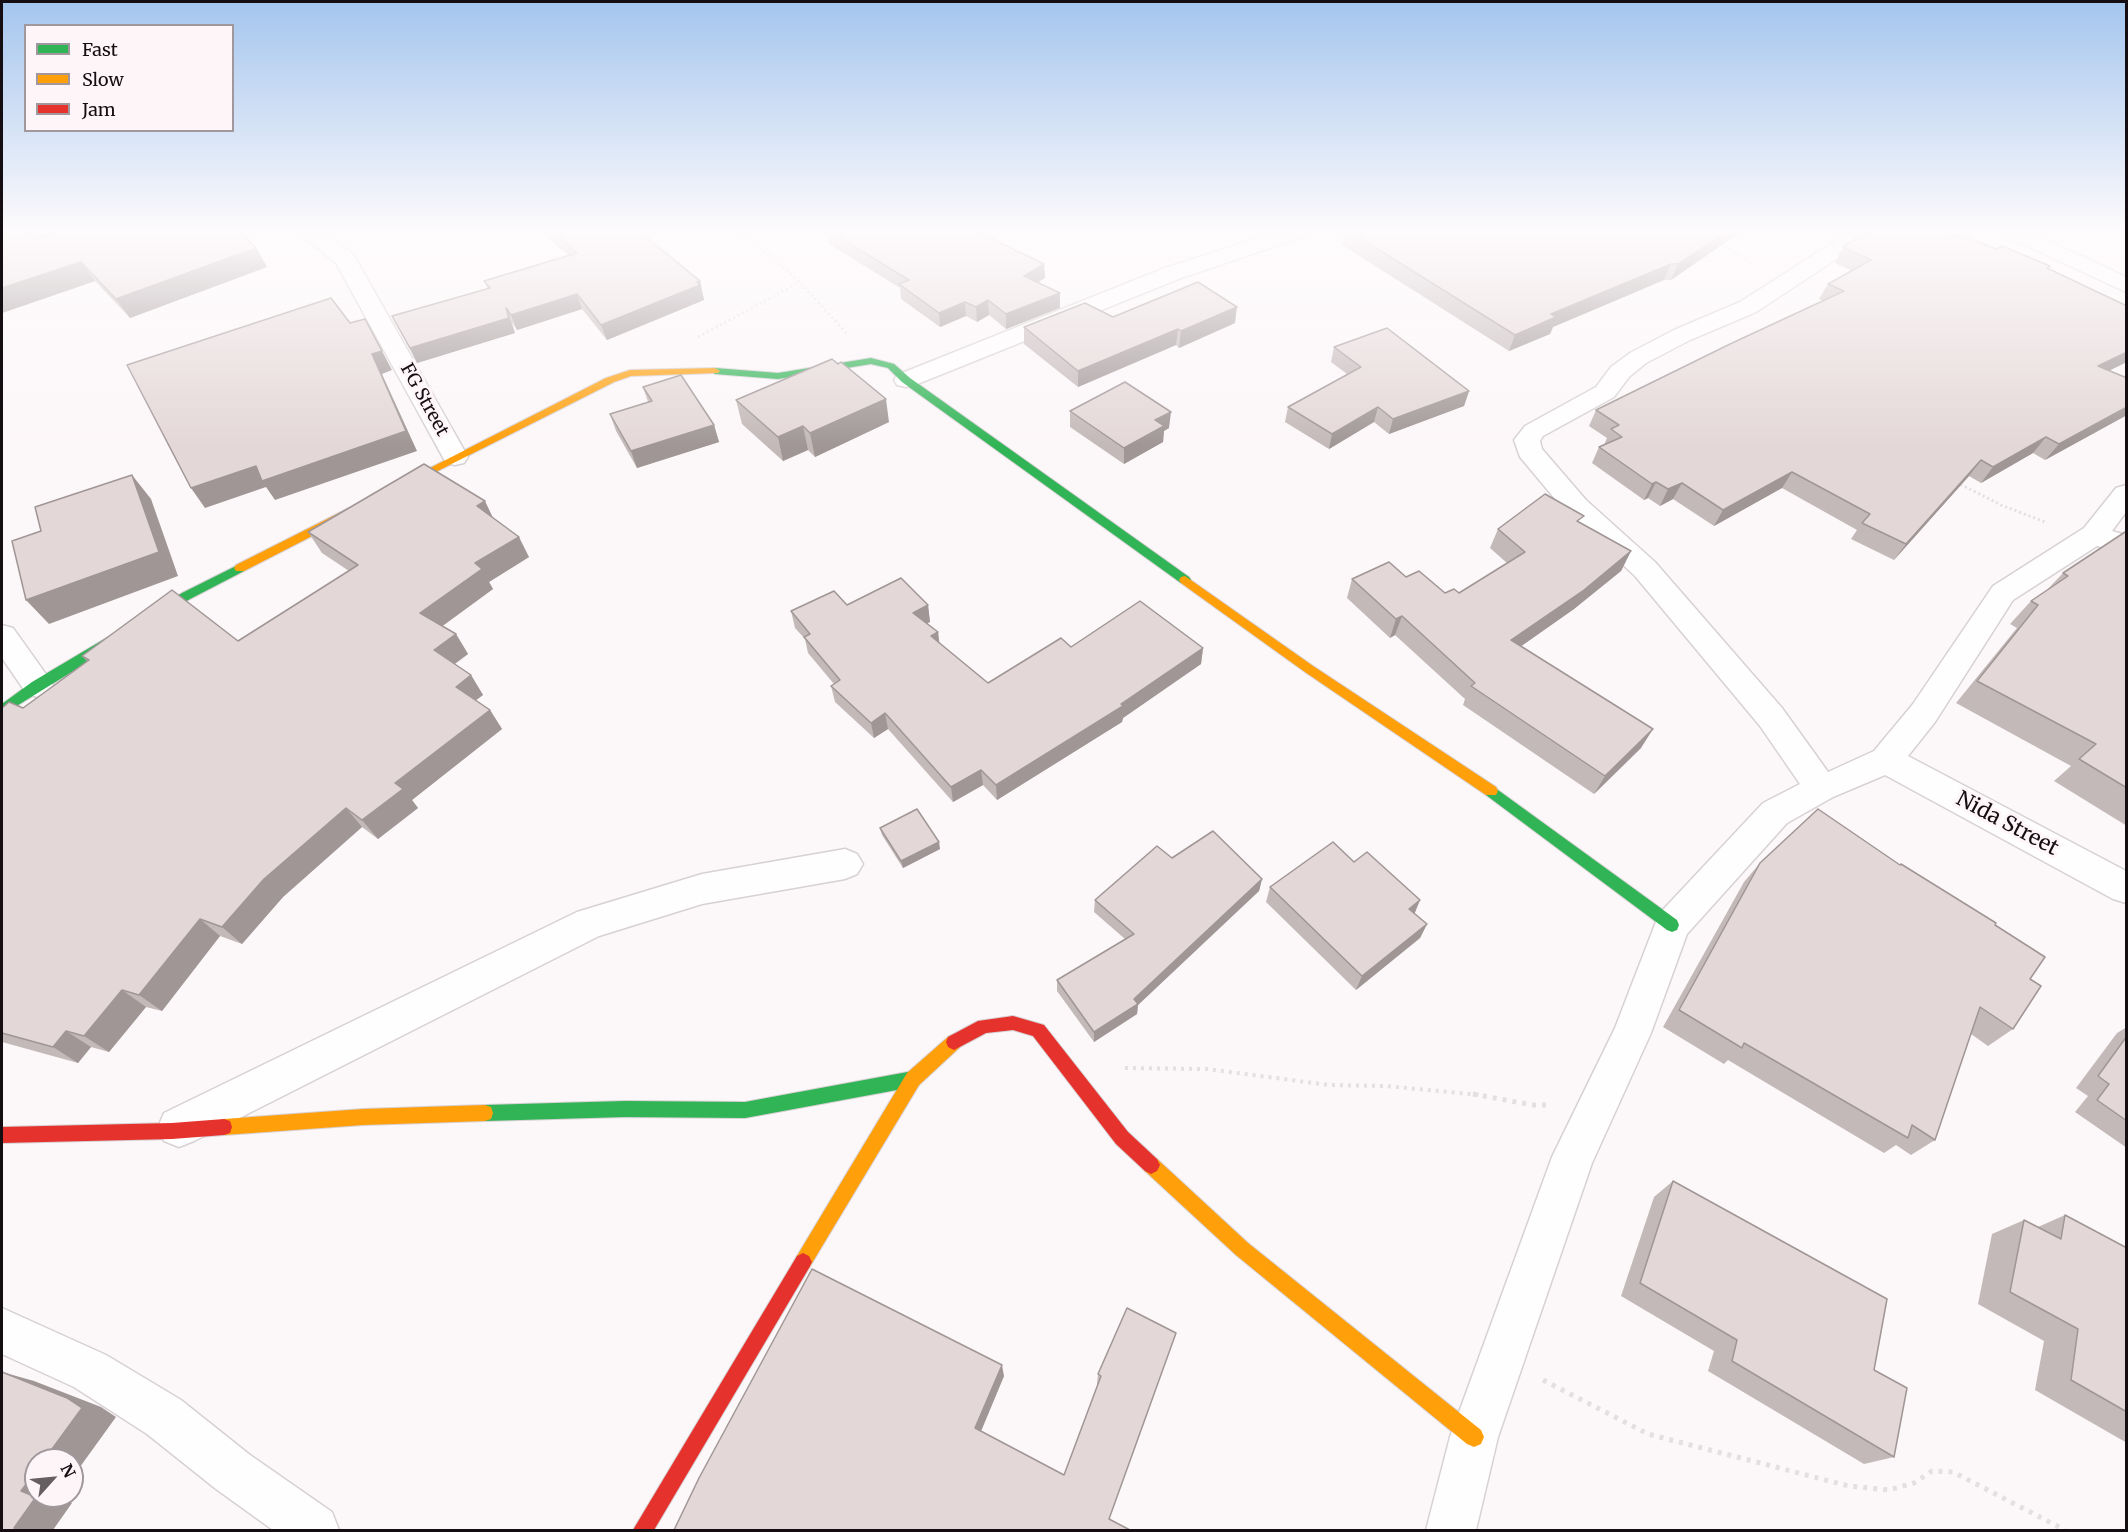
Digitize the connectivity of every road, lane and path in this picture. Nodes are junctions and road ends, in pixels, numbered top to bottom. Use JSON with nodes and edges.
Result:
{"nodes":[{"id":1,"x":369,"y":302,"type":"edge"},
{"id":2,"x":762,"y":302,"type":"edge"},
{"id":3,"x":818,"y":302,"type":"edge"},
{"id":4,"x":1099,"y":302,"type":"edge"},
{"id":5,"x":1755,"y":302,"type":"edge"},
{"id":6,"x":871,"y":361,"type":"junction"},
{"id":7,"x":630,"y":373,"type":"junction"},
{"id":8,"x":906,"y":380,"type":"junction"},
{"id":9,"x":455,"y":457,"type":"junction"},
{"id":10,"x":1948,"y":478,"type":"edge"},
{"id":11,"x":2127,"y":495,"type":"edge"},
{"id":12,"x":2110,"y":540,"type":"edge"},
{"id":13,"x":2,"y":636,"type":"edge"},
{"id":14,"x":37,"y":685,"type":"junction"},
{"id":15,"x":2,"y":710,"type":"edge"},
{"id":16,"x":1886,"y":760,"type":"junction"},
{"id":17,"x":1821,"y":788,"type":"junction"},
{"id":18,"x":844,"y":864,"type":"dead end"},
{"id":19,"x":2127,"y":888,"type":"edge"},
{"id":20,"x":1672,"y":925,"type":"junction"},
{"id":21,"x":1070,"y":1071,"type":"junction"},
{"id":22,"x":913,"y":1079,"type":"junction"},
{"id":23,"x":1600,"y":1100,"type":"junction"},
{"id":24,"x":172,"y":1131,"type":"junction"},
{"id":25,"x":2,"y":1135,"type":"edge"},
{"id":26,"x":2,"y":1331,"type":"edge"},
{"id":27,"x":1500,"y":1362,"type":"junction"},
{"id":28,"x":1474,"y":1437,"type":"junction"},
{"id":29,"x":314,"y":1530,"type":"edge"},
{"id":30,"x":643,"y":1530,"type":"edge"},
{"id":31,"x":1450,"y":1530,"type":"edge"},
{"id":32,"x":2065,"y":1530,"type":"edge"}],
"edges":[{"from":1,"to":9,"type":"street","name":"FG Street"},
{"from":2,"to":7,"type":"path"},
{"from":3,"to":6,"type":"path"},
{"from":4,"to":8,"type":"street"},
{"from":5,"to":17,"type":"street"},
{"from":6,"to":7,"type":"street"},
{"from":6,"to":8,"type":"street"},
{"from":7,"to":9,"type":"street"},
{"from":8,"to":20,"type":"street"},
{"from":9,"to":14,"type":"street"},
{"from":10,"to":12,"type":"path"},
{"from":11,"to":12,"type":"street"},
{"from":12,"to":16,"type":"street"},
{"from":13,"to":14,"type":"street"},
{"from":14,"to":15,"type":"street"},
{"from":16,"to":17,"type":"street"},
{"from":16,"to":19,"type":"street","name":"Nida Street"},
{"from":17,"to":20,"type":"street"},
{"from":18,"to":24,"type":"street"},
{"from":20,"to":23,"type":"street"},
{"from":21,"to":22,"type":"street"},
{"from":21,"to":23,"type":"path"},
{"from":21,"to":28,"type":"street"},
{"from":22,"to":24,"type":"street"},
{"from":22,"to":30,"type":"street"},
{"from":23,"to":27,"type":"street"},
{"from":24,"to":25,"type":"street"},
{"from":26,"to":29,"type":"street"},
{"from":27,"to":28,"type":"street"},
{"from":27,"to":32,"type":"path"},
{"from":28,"to":31,"type":"street"}]}
